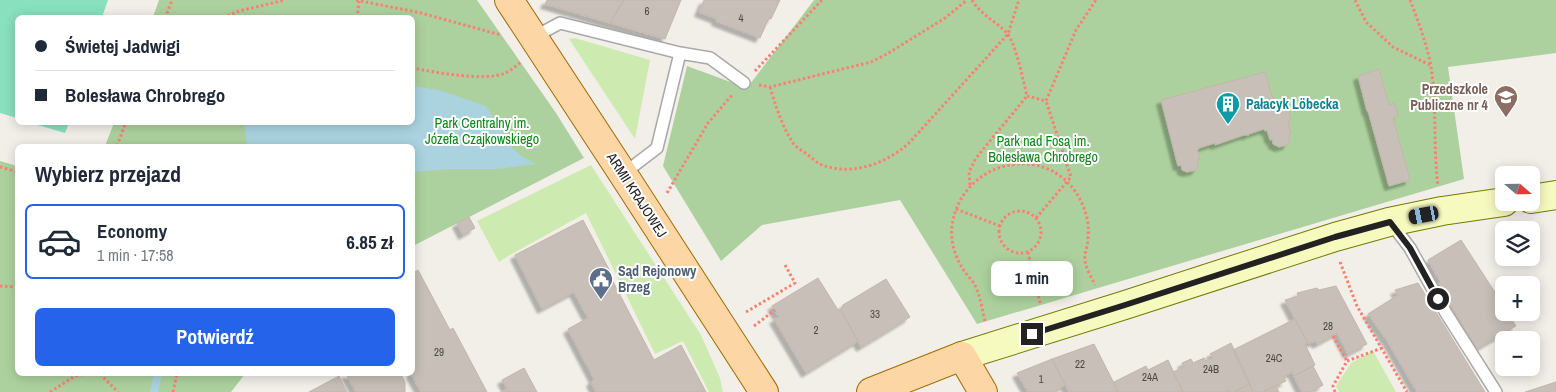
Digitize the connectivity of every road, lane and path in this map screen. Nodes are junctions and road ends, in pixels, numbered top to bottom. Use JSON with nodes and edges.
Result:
{"nodes":[{"id":1,"x":172,"y":0,"type":"edge"},
{"id":2,"x":285,"y":0,"type":"edge"},
{"id":3,"x":358,"y":0,"type":"edge"},
{"id":4,"x":509,"y":0,"type":"edge"},
{"id":5,"x":822,"y":0,"type":"edge"},
{"id":6,"x":967,"y":0,"type":"edge"},
{"id":7,"x":972,"y":0,"type":"edge"},
{"id":8,"x":1019,"y":0,"type":"edge"},
{"id":9,"x":1096,"y":0,"type":"edge"},
{"id":10,"x":1355,"y":0,"type":"edge"},
{"id":11,"x":1410,"y":0,"type":"edge"},
{"id":12,"x":166,"y":15,"type":"edge"},
{"id":13,"x":230,"y":15,"type":"edge"},
{"id":14,"x":357,"y":15,"type":"edge"},
{"id":15,"x":1008,"y":34,"type":"junction"},
{"id":16,"x":507,"y":37,"type":"dead end"},
{"id":17,"x":529,"y":49,"type":"junction"},
{"id":18,"x":680,"y":53,"type":"junction"},
{"id":19,"x":1430,"y":66,"type":"junction"},
{"id":20,"x":415,"y":68,"type":"edge"},
{"id":21,"x":744,"y":83,"type":"junction"},
{"id":22,"x":1027,"y":96,"type":"junction"},
{"id":23,"x":1046,"y":101,"type":"junction"},
{"id":24,"x":125,"y":125,"type":"edge"},
{"id":25,"x":118,"y":144,"type":"edge"},
{"id":26,"x":0,"y":167,"type":"edge"},
{"id":27,"x":15,"y":171,"type":"edge"},
{"id":28,"x":623,"y":174,"type":"junction"},
{"id":29,"x":1437,"y":179,"type":"dead end"},
{"id":30,"x":1067,"y":182,"type":"junction"},
{"id":31,"x":970,"y":185,"type":"junction"},
{"id":32,"x":667,"y":193,"type":"dead end"},
{"id":33,"x":1556,"y":195,"type":"edge"},
{"id":34,"x":1540,"y":198,"type":"edge"},
{"id":35,"x":1495,"y":203,"type":"edge"},
{"id":36,"x":956,"y":209,"type":"junction"},
{"id":37,"x":1036,"y":218,"type":"junction"},
{"id":38,"x":1390,"y":222,"type":"junction"},
{"id":39,"x":1000,"y":226,"type":"junction"},
{"id":40,"x":1028,"y":252,"type":"junction"},
{"id":41,"x":1340,"y":260,"type":"dead end"},
{"id":42,"x":784,"y":264,"type":"dead end"},
{"id":43,"x":0,"y":286,"type":"edge"},
{"id":44,"x":1095,"y":286,"type":"dead end"},
{"id":45,"x":15,"y":287,"type":"edge"},
{"id":46,"x":1040,"y":303,"type":"dead end"},
{"id":47,"x":775,"y":310,"type":"dead end"},
{"id":48,"x":746,"y":312,"type":"dead end"},
{"id":49,"x":985,"y":321,"type":"dead end"},
{"id":50,"x":754,"y":326,"type":"dead end"},
{"id":51,"x":1333,"y":336,"type":"dead end"},
{"id":52,"x":1382,"y":348,"type":"junction"},
{"id":53,"x":962,"y":356,"type":"junction"},
{"id":54,"x":1347,"y":361,"type":"junction"},
{"id":55,"x":75,"y":376,"type":"edge"},
{"id":56,"x":102,"y":376,"type":"edge"},
{"id":57,"x":177,"y":376,"type":"edge"},
{"id":58,"x":50,"y":392,"type":"edge"},
{"id":59,"x":118,"y":392,"type":"edge"},
{"id":60,"x":173,"y":392,"type":"edge"},
{"id":61,"x":764,"y":392,"type":"edge"},
{"id":62,"x":871,"y":392,"type":"edge"},
{"id":63,"x":983,"y":392,"type":"edge"},
{"id":64,"x":1336,"y":392,"type":"edge"},
{"id":65,"x":1407,"y":392,"type":"edge"},
{"id":66,"x":1496,"y":392,"type":"edge"}],
"edges":[{"from":1,"to":12,"type":"path"},
{"from":2,"to":13,"type":"path"},
{"from":3,"to":14,"type":"path"},
{"from":3,"to":16,"type":"path"},
{"from":4,"to":17,"type":"main road","name":"ARMII KRAJOWEJ"},
{"from":5,"to":21,"type":"path"},
{"from":6,"to":15,"type":"path"},
{"from":7,"to":15,"type":"path"},
{"from":8,"to":15,"type":"path"},
{"from":9,"to":23,"type":"path"},
{"from":10,"to":19,"type":"path"},
{"from":11,"to":19,"type":"path"},
{"from":15,"to":22,"type":"path"},
{"from":17,"to":18,"type":"lane"},
{"from":17,"to":20,"type":"path"},
{"from":17,"to":28,"type":"main road","name":"ARMII KRAJOWEJ"},
{"from":18,"to":21,"type":"lane"},
{"from":18,"to":28,"type":"lane"},
{"from":19,"to":29,"type":"path"},
{"from":21,"to":32,"type":"path"},
{"from":22,"to":23,"type":"path"},
{"from":22,"to":31,"type":"path"},
{"from":23,"to":30,"type":"path"},
{"from":24,"to":25,"type":"path"},
{"from":26,"to":27,"type":"path"},
{"from":28,"to":61,"type":"main road","name":"ARMII KRAJOWEJ"},
{"from":30,"to":31,"type":"path"},
{"from":30,"to":37,"type":"path"},
{"from":30,"to":44,"type":"path"},
{"from":31,"to":36,"type":"path"},
{"from":33,"to":34,"type":"street"},
{"from":35,"to":38,"type":"street"},
{"from":36,"to":39,"type":"path"},
{"from":36,"to":49,"type":"path"},
{"from":37,"to":39,"type":"path"},
{"from":37,"to":40,"type":"path"},
{"from":38,"to":53,"type":"street"},
{"from":38,"to":66,"type":"lane"},
{"from":39,"to":40,"type":"path"},
{"from":40,"to":46,"type":"path"},
{"from":41,"to":52,"type":"path"},
{"from":42,"to":48,"type":"path"},
{"from":43,"to":45,"type":"path"},
{"from":47,"to":50,"type":"path"},
{"from":51,"to":54,"type":"path"},
{"from":52,"to":54,"type":"path"},
{"from":52,"to":65,"type":"path"},
{"from":53,"to":62,"type":"main road"},
{"from":53,"to":63,"type":"main road"},
{"from":54,"to":64,"type":"path"},
{"from":55,"to":58,"type":"path"},
{"from":56,"to":59,"type":"path"},
{"from":57,"to":60,"type":"path"}]}
